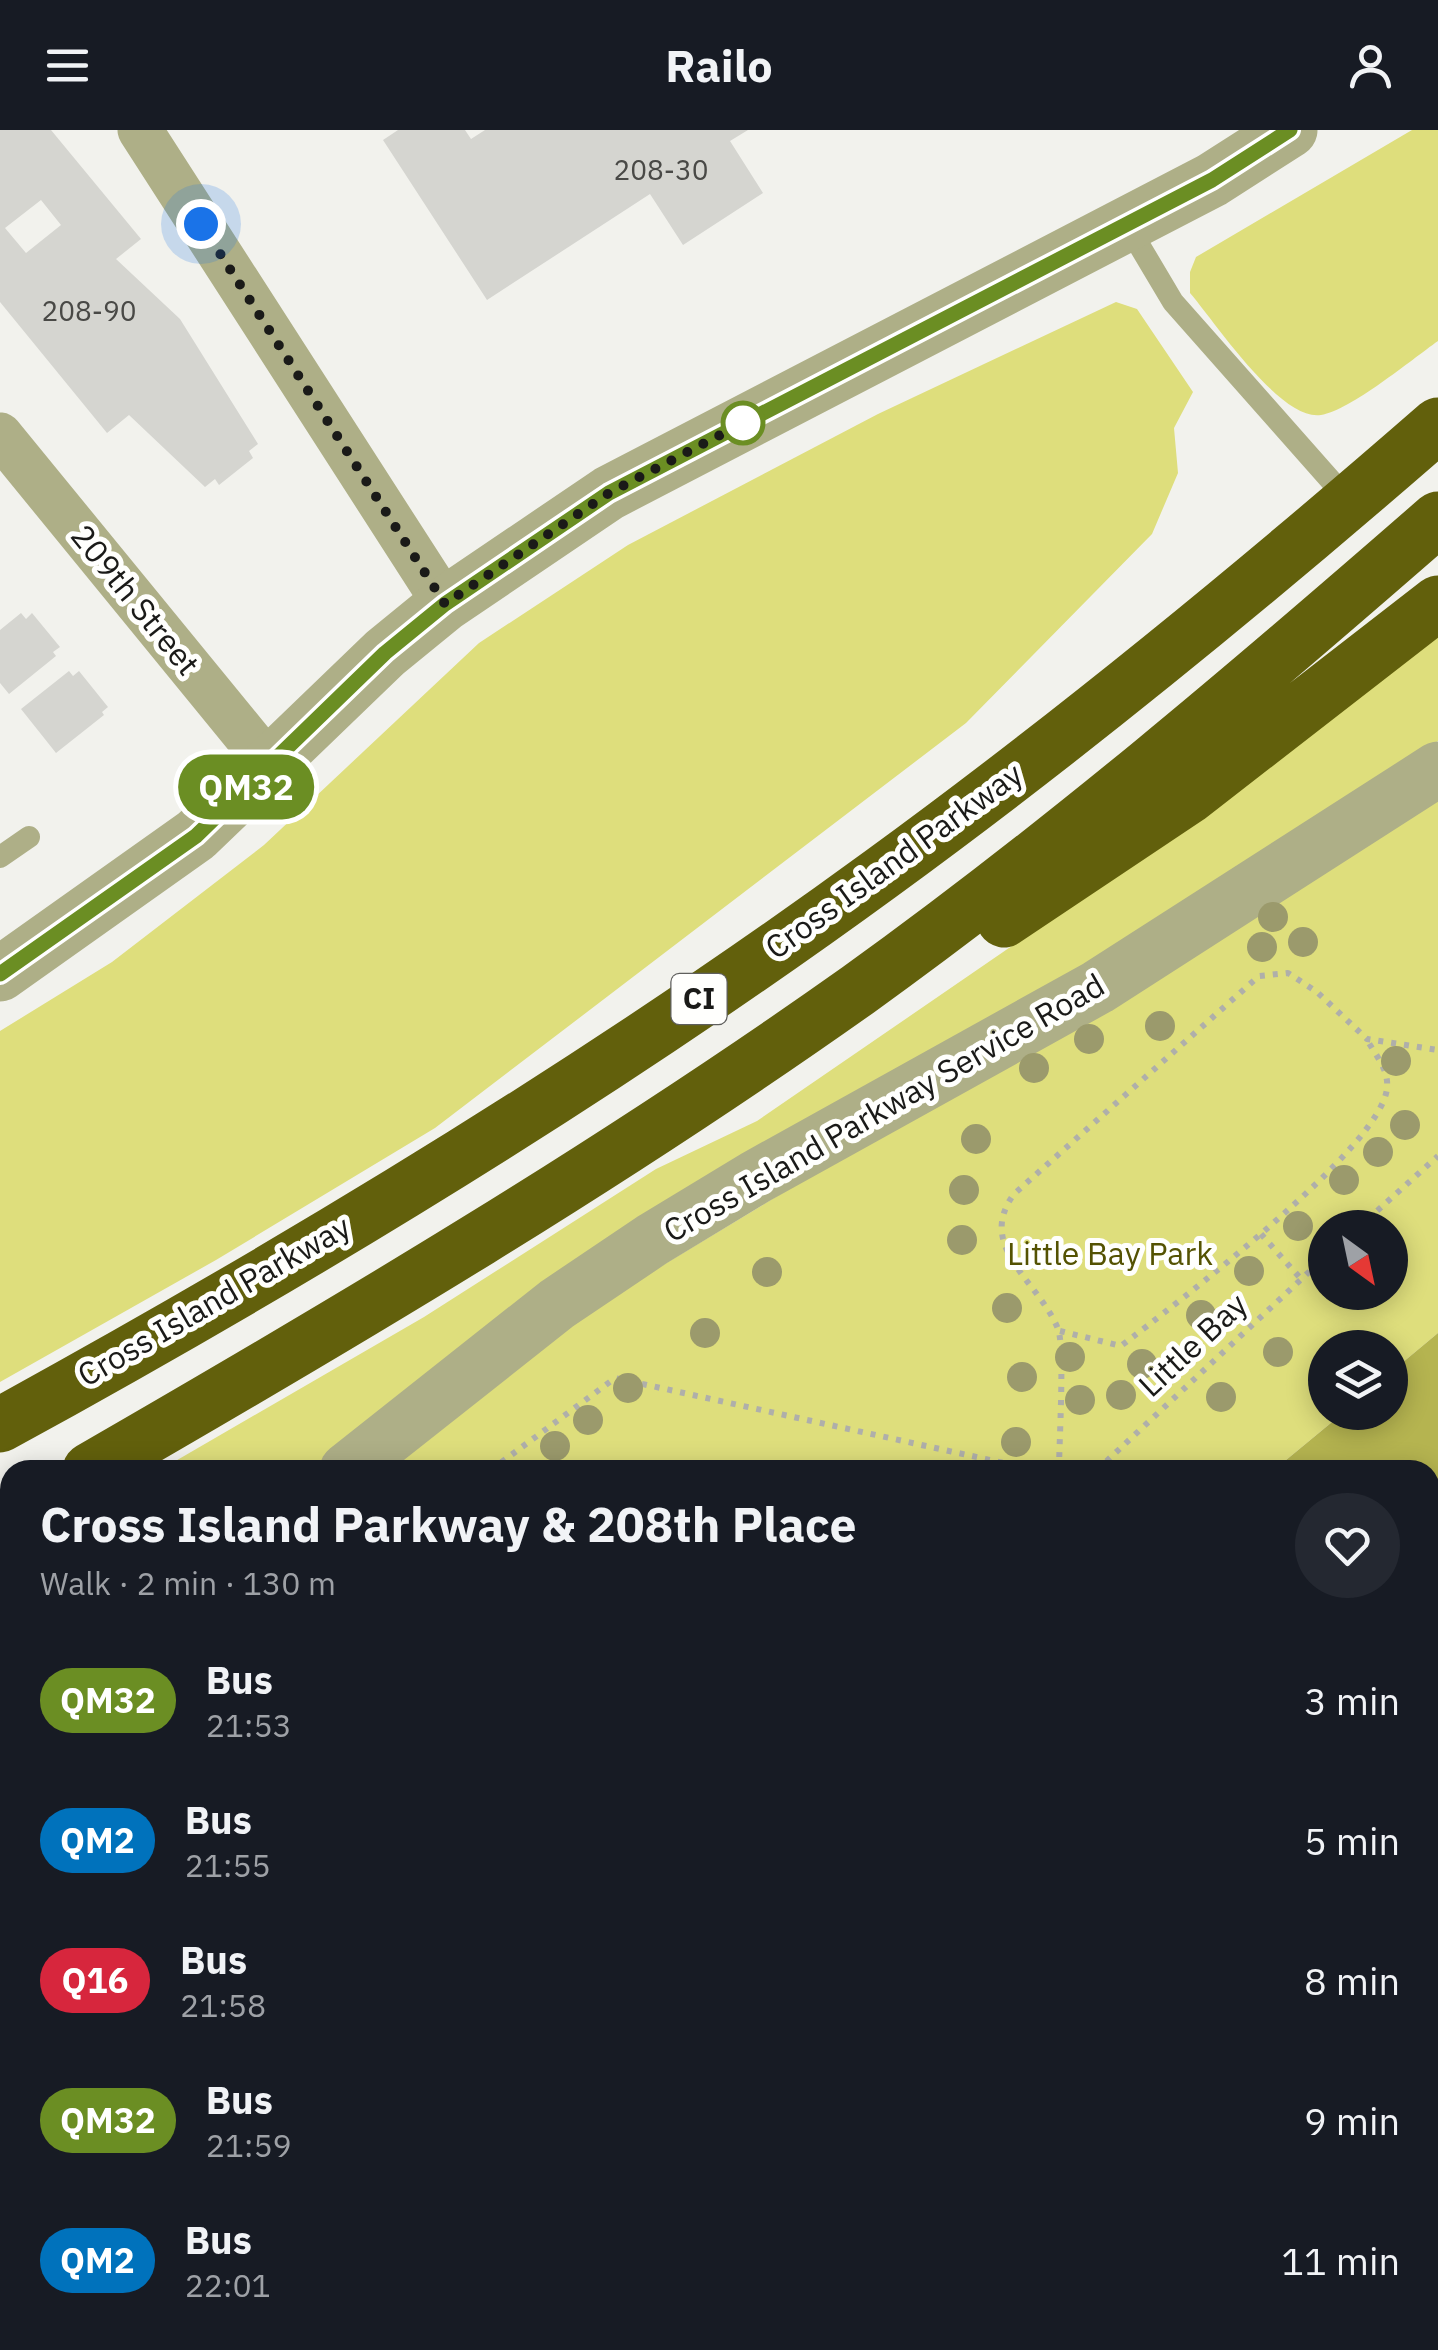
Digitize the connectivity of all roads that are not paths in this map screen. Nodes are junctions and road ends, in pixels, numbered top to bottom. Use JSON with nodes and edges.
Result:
{"nodes":[{"id":1,"x":140,"y":130,"type":"edge"},
{"id":2,"x":1290,"y":130,"type":"edge"},
{"id":3,"x":1126,"y":223,"type":"junction"},
{"id":4,"x":1438,"y":407,"type":"edge"},
{"id":5,"x":1438,"y":425,"type":"edge"},
{"id":6,"x":0,"y":435,"type":"edge"},
{"id":7,"x":1349,"y":502,"type":"junction"},
{"id":8,"x":1438,"y":520,"type":"edge"},
{"id":9,"x":1438,"y":603,"type":"edge"},
{"id":10,"x":445,"y":604,"type":"junction"},
{"id":11,"x":269,"y":764,"type":"junction"},
{"id":12,"x":1438,"y":769,"type":"edge"},
{"id":13,"x":29,"y":837,"type":"dead end"},
{"id":14,"x":0,"y":858,"type":"edge"},
{"id":15,"x":0,"y":974,"type":"edge"},
{"id":16,"x":608,"y":1160,"type":"junction"},
{"id":17,"x":0,"y":1425,"type":"edge"},
{"id":18,"x":107,"y":1460,"type":"edge"},
{"id":19,"x":360,"y":1460,"type":"edge"}],
"edges":[{"from":1,"to":10,"type":"street"},
{"from":2,"to":3,"type":"street"},
{"from":3,"to":7,"type":"lane"},
{"from":3,"to":10,"type":"street"},
{"from":4,"to":7,"type":"highway"},
{"from":5,"to":7,"type":"highway","name":"Cross Island Parkway","number":"CI"},
{"from":6,"to":11,"type":"street","name":"209th Street"},
{"from":7,"to":17,"type":"highway","name":"Cross Island Parkway","number":"CI"},
{"from":8,"to":16,"type":"highway","number":"CI"},
{"from":9,"to":16,"type":"highway"},
{"from":10,"to":11,"type":"street"},
{"from":11,"to":15,"type":"street"},
{"from":12,"to":19,"type":"street","name":"Cross Island Parkway Service Road"},
{"from":13,"to":14,"type":"lane"},
{"from":16,"to":18,"type":"highway","number":"CI"}]}
